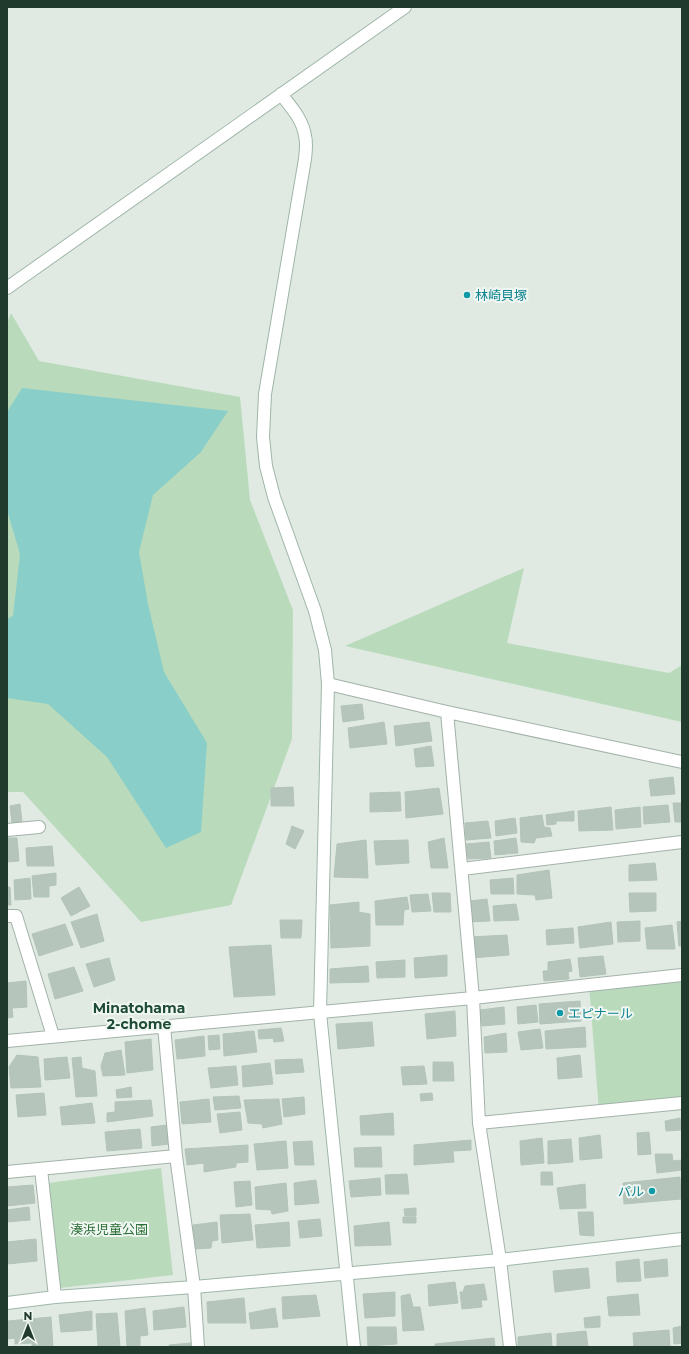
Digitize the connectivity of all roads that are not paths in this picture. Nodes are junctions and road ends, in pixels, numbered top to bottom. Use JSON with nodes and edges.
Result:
{"nodes":[{"id":1,"x":405,"y":7,"type":"edge"},
{"id":2,"x":281,"y":94,"type":"junction"},
{"id":3,"x":7,"y":288,"type":"edge"},
{"id":4,"x":328,"y":684,"type":"junction"},
{"id":5,"x":447,"y":712,"type":"junction"},
{"id":6,"x":682,"y":762,"type":"edge"},
{"id":7,"x":39,"y":827,"type":"dead end"},
{"id":8,"x":7,"y":830,"type":"edge"},
{"id":9,"x":682,"y":842,"type":"edge"},
{"id":10,"x":462,"y":869,"type":"junction"},
{"id":11,"x":7,"y":916,"type":"edge"},
{"id":12,"x":682,"y":975,"type":"edge"},
{"id":13,"x":473,"y":998,"type":"junction"},
{"id":14,"x":320,"y":1013,"type":"junction"},
{"id":15,"x":164,"y":1026,"type":"junction"},
{"id":16,"x":53,"y":1036,"type":"junction"},
{"id":17,"x":7,"y":1041,"type":"edge"},
{"id":18,"x":682,"y":1103,"type":"edge"},
{"id":19,"x":479,"y":1123,"type":"junction"},
{"id":20,"x":176,"y":1156,"type":"junction"},
{"id":21,"x":41,"y":1169,"type":"junction"},
{"id":22,"x":7,"y":1172,"type":"edge"},
{"id":23,"x":682,"y":1239,"type":"edge"},
{"id":24,"x":500,"y":1260,"type":"junction"},
{"id":25,"x":347,"y":1273,"type":"junction"},
{"id":26,"x":194,"y":1287,"type":"junction"},
{"id":27,"x":55,"y":1297,"type":"junction"},
{"id":28,"x":7,"y":1303,"type":"edge"},
{"id":29,"x":198,"y":1347,"type":"edge"},
{"id":30,"x":354,"y":1347,"type":"edge"},
{"id":31,"x":510,"y":1347,"type":"edge"}],
"edges":[{"from":1,"to":2,"type":"street"},
{"from":2,"to":3,"type":"street"},
{"from":2,"to":4,"type":"street"},
{"from":4,"to":5,"type":"street"},
{"from":4,"to":14,"type":"street"},
{"from":5,"to":6,"type":"street"},
{"from":5,"to":10,"type":"street"},
{"from":7,"to":8,"type":"street"},
{"from":9,"to":10,"type":"street"},
{"from":10,"to":13,"type":"street"},
{"from":11,"to":16,"type":"street"},
{"from":12,"to":13,"type":"street"},
{"from":13,"to":14,"type":"street"},
{"from":13,"to":19,"type":"street"},
{"from":14,"to":15,"type":"street"},
{"from":14,"to":25,"type":"street"},
{"from":15,"to":16,"type":"street"},
{"from":15,"to":20,"type":"street"},
{"from":16,"to":17,"type":"street"},
{"from":18,"to":19,"type":"street"},
{"from":19,"to":24,"type":"street"},
{"from":20,"to":21,"type":"street"},
{"from":20,"to":26,"type":"street"},
{"from":21,"to":22,"type":"street"},
{"from":21,"to":27,"type":"street"},
{"from":23,"to":24,"type":"street"},
{"from":24,"to":25,"type":"street"},
{"from":24,"to":31,"type":"street"},
{"from":25,"to":26,"type":"street"},
{"from":25,"to":30,"type":"street"},
{"from":26,"to":27,"type":"street"},
{"from":26,"to":29,"type":"street"},
{"from":27,"to":28,"type":"street"}]}
